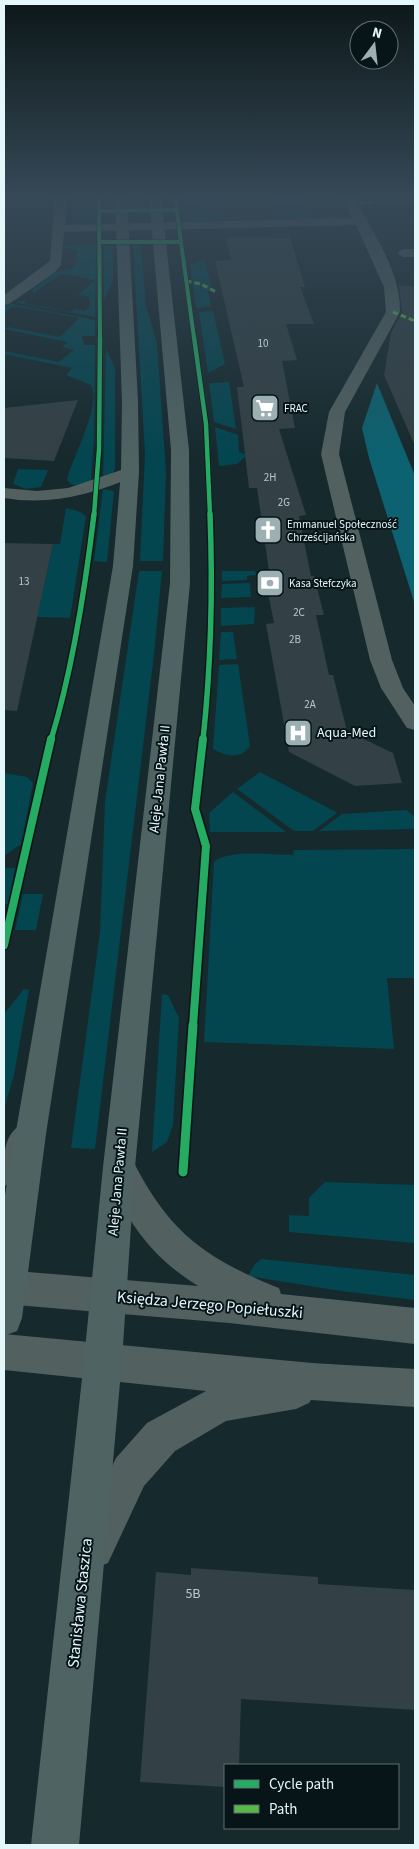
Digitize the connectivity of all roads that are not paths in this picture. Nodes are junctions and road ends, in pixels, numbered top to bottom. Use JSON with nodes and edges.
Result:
{"nodes":[{"id":1,"x":28,"y":284,"type":"edge"},
{"id":2,"x":125,"y":284,"type":"edge"},
{"id":3,"x":163,"y":284,"type":"edge"},
{"id":4,"x":390,"y":284,"type":"edge"},
{"id":5,"x":4,"y":302,"type":"edge"},
{"id":6,"x":393,"y":312,"type":"junction"},
{"id":7,"x":415,"y":321,"type":"edge"},
{"id":8,"x":130,"y":472,"type":"junction"},
{"id":9,"x":4,"y":493,"type":"edge"},
{"id":10,"x":415,"y":723,"type":"edge"},
{"id":11,"x":30,"y":1134,"type":"junction"},
{"id":12,"x":118,"y":1167,"type":"junction"},
{"id":13,"x":4,"y":1171,"type":"edge"},
{"id":14,"x":108,"y":1296,"type":"junction"},
{"id":15,"x":5,"y":1297,"type":"edge"},
{"id":16,"x":302,"y":1314,"type":"junction"},
{"id":17,"x":415,"y":1326,"type":"edge"},
{"id":18,"x":4,"y":1352,"type":"edge"},
{"id":19,"x":103,"y":1360,"type":"junction"},
{"id":20,"x":328,"y":1385,"type":"junction"},
{"id":21,"x":415,"y":1388,"type":"edge"},
{"id":22,"x":84,"y":1570,"type":"junction"},
{"id":23,"x":55,"y":1845,"type":"edge"}],
"edges":[{"from":1,"to":5,"type":"street"},
{"from":2,"to":8,"type":"main road"},
{"from":3,"to":12,"type":"main road","name":"Aleje Jana Pawła II"},
{"from":4,"to":6,"type":"street"},
{"from":6,"to":7,"type":"street"},
{"from":6,"to":10,"type":"street"},
{"from":8,"to":9,"type":"street"},
{"from":8,"to":11,"type":"main road"},
{"from":11,"to":13,"type":"street"},
{"from":11,"to":15,"type":"main road"},
{"from":12,"to":14,"type":"main road","name":"Aleje Jana Pawła II"},
{"from":12,"to":16,"type":"street"},
{"from":14,"to":15,"type":"street","name":"Księdza Jerzego Popiełuszki"},
{"from":14,"to":16,"type":"street","name":"Księdza Jerzego Popiełuszki"},
{"from":14,"to":19,"type":"main road","name":"Aleje Jana Pawła II"},
{"from":16,"to":17,"type":"street","name":"Księdza Jerzego Popiełuszki"},
{"from":18,"to":19,"type":"street"},
{"from":19,"to":20,"type":"street"},
{"from":19,"to":22,"type":"main road","name":"Stanisława Staszica"},
{"from":20,"to":21,"type":"street"},
{"from":20,"to":22,"type":"street"},
{"from":22,"to":23,"type":"main road","name":"Stanisława Staszica"}]}
